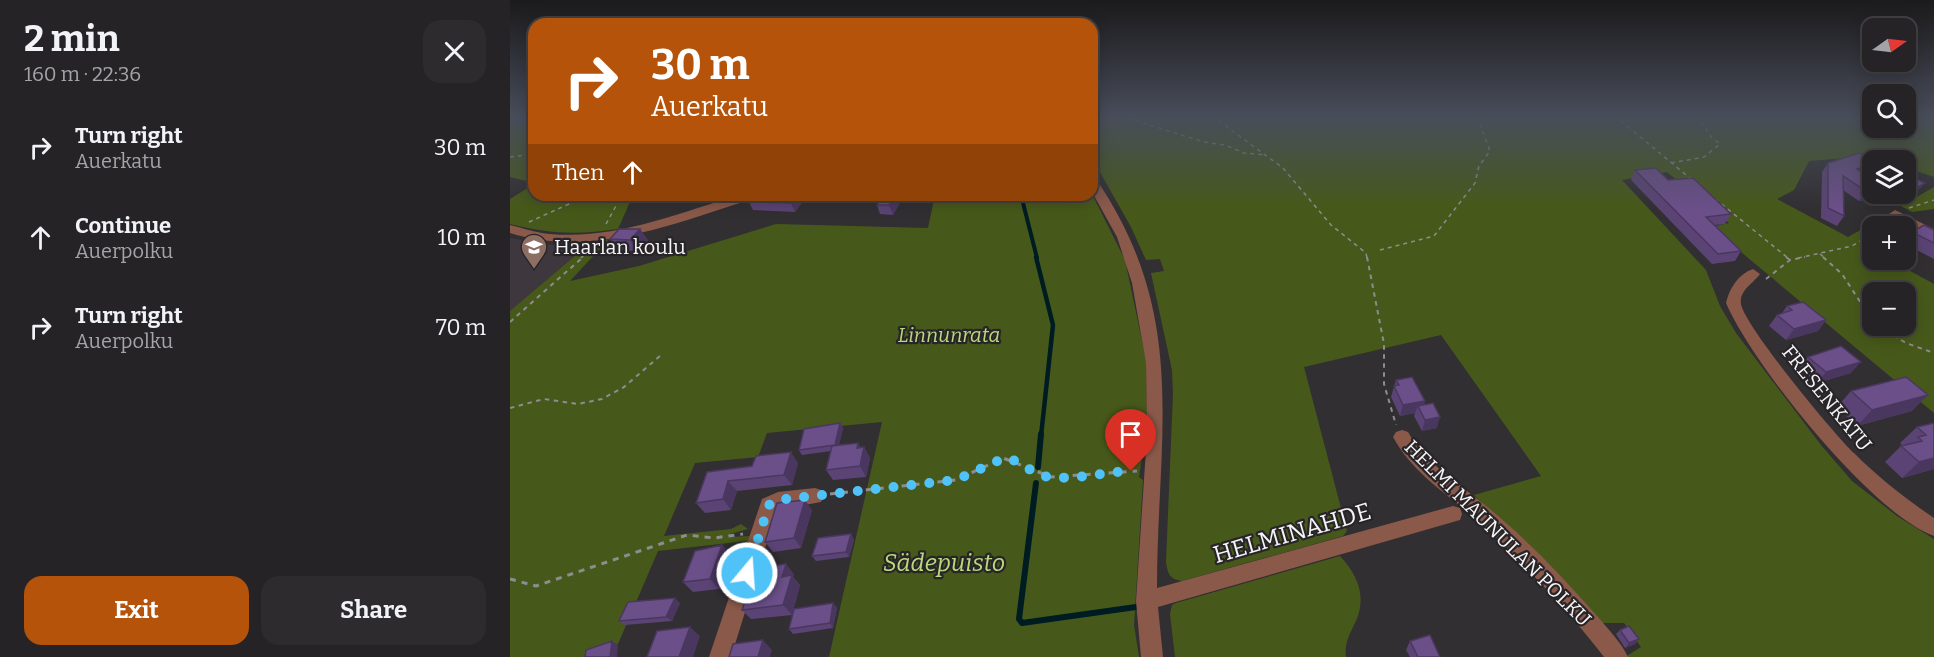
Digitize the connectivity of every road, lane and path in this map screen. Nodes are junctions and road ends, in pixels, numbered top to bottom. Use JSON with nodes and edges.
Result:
{"nodes":[{"id":1,"x":1228,"y":147,"type":"edge"},
{"id":2,"x":1254,"y":147,"type":"edge"},
{"id":3,"x":1488,"y":147,"type":"edge"},
{"id":4,"x":1652,"y":147,"type":"edge"},
{"id":5,"x":1718,"y":147,"type":"edge"},
{"id":6,"x":528,"y":155,"type":"edge"},
{"id":7,"x":1266,"y":155,"type":"junction"},
{"id":8,"x":510,"y":157,"type":"edge"},
{"id":9,"x":1671,"y":163,"type":"junction"},
{"id":10,"x":1699,"y":186,"type":"edge"},
{"id":11,"x":1098,"y":193,"type":"edge"},
{"id":12,"x":1708,"y":193,"type":"edge"},
{"id":13,"x":1934,"y":200,"type":"edge"},
{"id":14,"x":575,"y":201,"type":"edge"},
{"id":15,"x":619,"y":201,"type":"edge"},
{"id":16,"x":731,"y":201,"type":"edge"},
{"id":17,"x":1899,"y":212,"type":"joint"},
{"id":18,"x":516,"y":227,"type":"edge"},
{"id":19,"x":603,"y":230,"type":"dead end"},
{"id":20,"x":1934,"y":234,"type":"edge"},
{"id":21,"x":597,"y":240,"type":"dead end"},
{"id":22,"x":1862,"y":240,"type":"edge"},
{"id":23,"x":1380,"y":250,"type":"dead end"},
{"id":24,"x":1820,"y":254,"type":"junction"},
{"id":25,"x":1790,"y":260,"type":"junction"},
{"id":26,"x":1760,"y":278,"type":"joint"},
{"id":27,"x":1862,"y":305,"type":"edge"},
{"id":28,"x":510,"y":322,"type":"edge"},
{"id":29,"x":1894,"y":336,"type":"edge"},
{"id":30,"x":1934,"y":353,"type":"edge"},
{"id":31,"x":661,"y":355,"type":"dead end"},
{"id":32,"x":510,"y":408,"type":"edge"},
{"id":33,"x":1402,"y":437,"type":"joint"},
{"id":34,"x":1146,"y":471,"type":"dead end"},
{"id":35,"x":815,"y":496,"type":"joint"},
{"id":36,"x":1453,"y":514,"type":"dead end"},
{"id":37,"x":1934,"y":528,"type":"edge"},
{"id":38,"x":760,"y":532,"type":"junction"},
{"id":39,"x":510,"y":579,"type":"edge"},
{"id":40,"x":1146,"y":601,"type":"junction"},
{"id":41,"x":720,"y":657,"type":"edge"},
{"id":42,"x":1152,"y":657,"type":"edge"},
{"id":43,"x":1617,"y":657,"type":"edge"}],
"edges":[{"from":1,"to":7,"type":"path"},
{"from":2,"to":7,"type":"path","name":"HELMI MAUNULAN POLKU"},
{"from":3,"to":23,"type":"path"},
{"from":4,"to":9,"type":"path"},
{"from":5,"to":9,"type":"path"},
{"from":6,"to":8,"type":"path"},
{"from":7,"to":33,"type":"path","name":"HELMI MAUNULAN POLKU"},
{"from":9,"to":10,"type":"path"},
{"from":11,"to":40,"type":"street"},
{"from":12,"to":25,"type":"path"},
{"from":13,"to":17,"type":"path"},
{"from":14,"to":18,"type":"path"},
{"from":15,"to":19,"type":"path"},
{"from":16,"to":18,"type":"street"},
{"from":17,"to":20,"type":"street"},
{"from":21,"to":28,"type":"path"},
{"from":22,"to":24,"type":"path"},
{"from":24,"to":25,"type":"path"},
{"from":24,"to":27,"type":"path"},
{"from":25,"to":26,"type":"path"},
{"from":26,"to":37,"type":"street","name":"FRESENKATU"},
{"from":29,"to":30,"type":"path"},
{"from":31,"to":32,"type":"path"},
{"from":33,"to":43,"type":"street","name":"HELMI MAUNULAN POLKU"},
{"from":34,"to":35,"type":"path"},
{"from":35,"to":38,"type":"street"},
{"from":36,"to":40,"type":"street","name":"HELMINAHDE"},
{"from":38,"to":39,"type":"path"},
{"from":38,"to":41,"type":"street"},
{"from":40,"to":42,"type":"street"}]}
